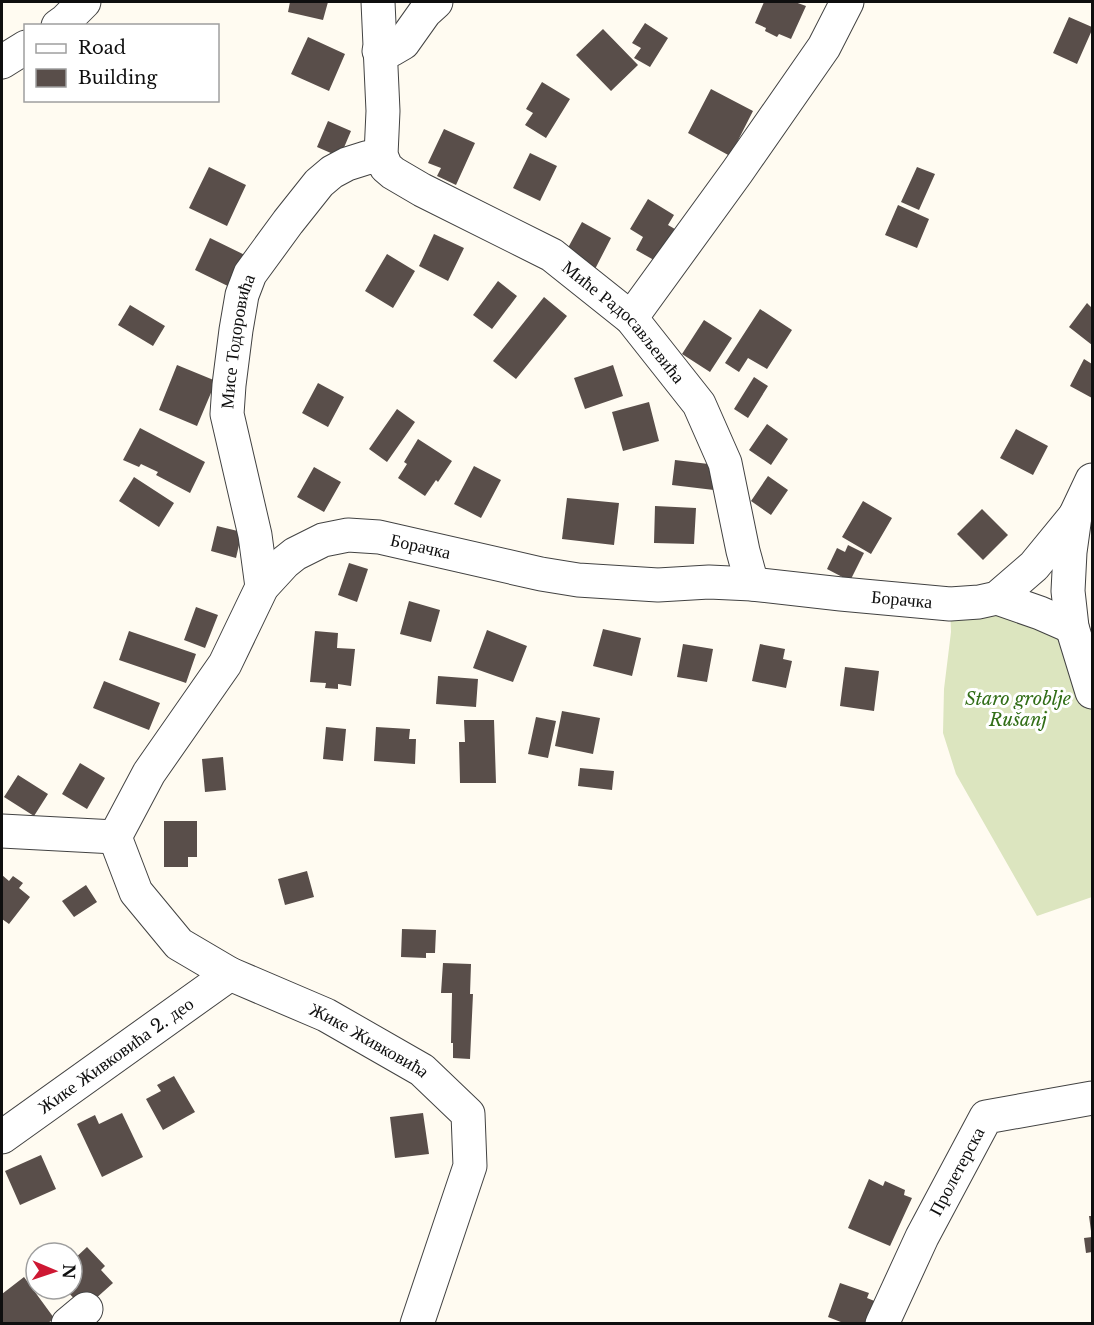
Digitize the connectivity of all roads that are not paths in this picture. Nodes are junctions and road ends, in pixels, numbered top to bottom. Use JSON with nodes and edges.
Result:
{"nodes":[{"id":1,"x":84,"y":2,"type":"edge"},
{"id":2,"x":378,"y":2,"type":"edge"},
{"id":3,"x":436,"y":2,"type":"edge"},
{"id":4,"x":847,"y":2,"type":"edge"},
{"id":5,"x":61,"y":24,"type":"edge"},
{"id":6,"x":24,"y":48,"type":"edge"},
{"id":7,"x":380,"y":51,"type":"junction"},
{"id":8,"x":2,"y":62,"type":"edge"},
{"id":9,"x":381,"y":155,"type":"junction"},
{"id":10,"x":631,"y":318,"type":"junction"},
{"id":11,"x":1092,"y":480,"type":"edge"},
{"id":12,"x":245,"y":492,"type":"junction"},
{"id":13,"x":1075,"y":516,"type":"junction"},
{"id":14,"x":295,"y":554,"type":"junction"},
{"id":15,"x":752,"y":584,"type":"junction"},
{"id":16,"x":262,"y":587,"type":"junction"},
{"id":17,"x":998,"y":598,"type":"junction"},
{"id":18,"x":1071,"y":627,"type":"junction"},
{"id":19,"x":1092,"y":692,"type":"edge"},
{"id":20,"x":2,"y":831,"type":"edge"},
{"id":21,"x":115,"y":837,"type":"junction"},
{"id":22,"x":230,"y":974,"type":"junction"},
{"id":23,"x":1092,"y":1098,"type":"edge"},
{"id":24,"x":2,"y":1137,"type":"edge"},
{"id":25,"x":417,"y":1323,"type":"edge"},
{"id":26,"x":882,"y":1323,"type":"edge"}],
"edges":[{"from":1,"to":5,"type":"street"},
{"from":2,"to":7,"type":"street"},
{"from":3,"to":7,"type":"street"},
{"from":4,"to":10,"type":"street"},
{"from":6,"to":8,"type":"street"},
{"from":7,"to":9,"type":"street"},
{"from":9,"to":10,"type":"street","name":"Миће Радосављевића"},
{"from":9,"to":12,"type":"street","name":"Мисе Тодоровића"},
{"from":10,"to":15,"type":"street","name":"Миће Радосављевића"},
{"from":11,"to":13,"type":"street"},
{"from":12,"to":14,"type":"street"},
{"from":12,"to":16,"type":"street","name":"Мисе Тодоровића"},
{"from":13,"to":17,"type":"street"},
{"from":13,"to":18,"type":"street"},
{"from":14,"to":15,"type":"street","name":"Борачка"},
{"from":14,"to":16,"type":"street","name":"Борачка"},
{"from":15,"to":17,"type":"street","name":"Борачка"},
{"from":16,"to":21,"type":"street","name":"Борачка"},
{"from":17,"to":18,"type":"street","name":"Борачка"},
{"from":18,"to":19,"type":"street"},
{"from":20,"to":21,"type":"street"},
{"from":21,"to":22,"type":"street","name":"Жике Живковића"},
{"from":22,"to":24,"type":"street","name":"Жике Живковића 2. део"},
{"from":22,"to":25,"type":"street","name":"Жике Живковића"},
{"from":23,"to":26,"type":"street","name":"Пролетерска"}]}
